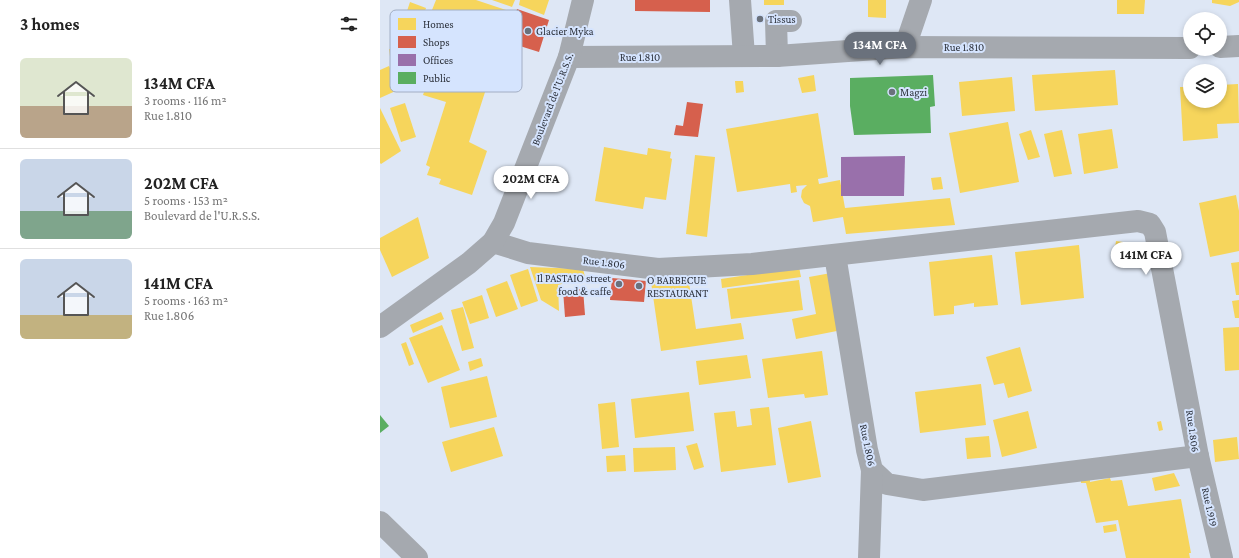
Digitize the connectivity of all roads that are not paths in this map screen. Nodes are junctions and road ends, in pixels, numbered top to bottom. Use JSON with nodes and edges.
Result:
{"nodes":[{"id":1,"x":583,"y":0,"type":"edge"},
{"id":2,"x":740,"y":0,"type":"edge"},
{"id":3,"x":921,"y":0,"type":"edge"},
{"id":4,"x":791,"y":21,"type":"dead end"},
{"id":5,"x":1239,"y":46,"type":"edge"},
{"id":6,"x":905,"y":47,"type":"junction"},
{"id":7,"x":1227,"y":47,"type":"edge"},
{"id":8,"x":1183,"y":48,"type":"edge"},
{"id":9,"x":744,"y":56,"type":"junction"},
{"id":10,"x":777,"y":56,"type":"junction"},
{"id":11,"x":570,"y":57,"type":"junction"},
{"id":12,"x":493,"y":242,"type":"junction"},
{"id":13,"x":835,"y":255,"type":"junction"},
{"id":14,"x":380,"y":327,"type":"edge"},
{"id":15,"x":1198,"y":456,"type":"junction"},
{"id":16,"x":872,"y":470,"type":"junction"},
{"id":17,"x":380,"y":522,"type":"edge"},
{"id":18,"x":417,"y":558,"type":"edge"},
{"id":19,"x":869,"y":558,"type":"edge"},
{"id":20,"x":1222,"y":558,"type":"edge"}],
"edges":[{"from":1,"to":11,"type":"street","name":"Boulevard de l'U.R.S.S."},
{"from":2,"to":9,"type":"street"},
{"from":3,"to":6,"type":"street"},
{"from":4,"to":10,"type":"street"},
{"from":5,"to":7,"type":"street"},
{"from":6,"to":8,"type":"street","name":"Rue 1.810"},
{"from":6,"to":10,"type":"street","name":"Rue 1.810"},
{"from":9,"to":10,"type":"street","name":"Rue 1.810"},
{"from":9,"to":11,"type":"street","name":"Rue 1.810"},
{"from":11,"to":12,"type":"street","name":"Boulevard de l'U.R.S.S."},
{"from":12,"to":13,"type":"street","name":"Rue 1.806"},
{"from":12,"to":14,"type":"street","name":"Boulevard de l'U.R.S.S."},
{"from":13,"to":15,"type":"street","name":"Rue 1.806"},
{"from":13,"to":16,"type":"street","name":"Rue 1.806"},
{"from":15,"to":16,"type":"street","name":"Rue 1.806"},
{"from":15,"to":20,"type":"street","name":"Rue 1.919"},
{"from":16,"to":19,"type":"street"},
{"from":17,"to":18,"type":"street"}]}
